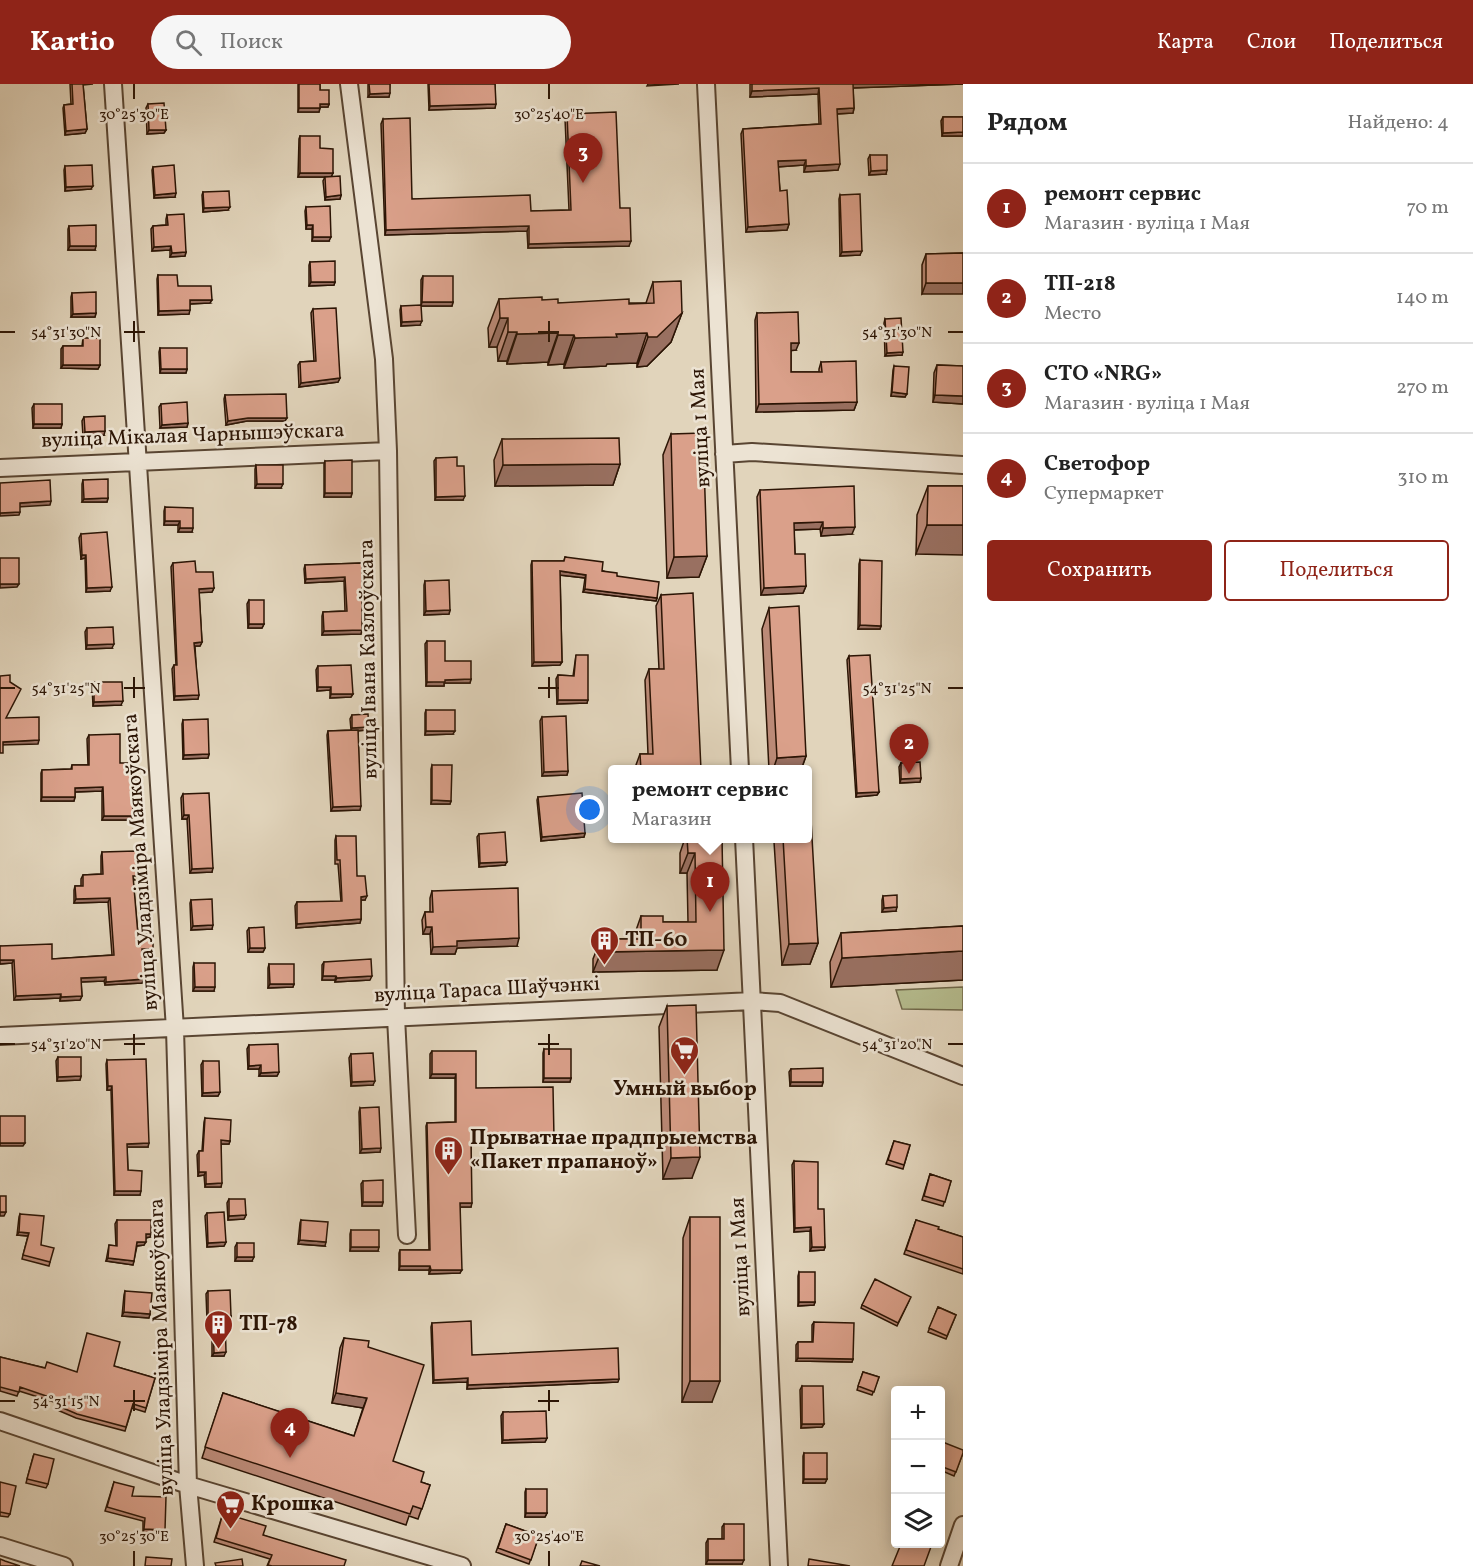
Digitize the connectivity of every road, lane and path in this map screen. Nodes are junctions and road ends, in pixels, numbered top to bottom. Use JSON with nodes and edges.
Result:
{"nodes":[{"id":1,"x":113,"y":84,"type":"edge"},
{"id":2,"x":349,"y":84,"type":"edge"},
{"id":3,"x":706,"y":84,"type":"edge"},
{"id":4,"x":388,"y":451,"type":"junction"},
{"id":5,"x":724,"y":454,"type":"junction"},
{"id":6,"x":136,"y":460,"type":"junction"},
{"id":7,"x":963,"y":465,"type":"edge"},
{"id":8,"x":0,"y":468,"type":"edge"},
{"id":9,"x":740,"y":765,"type":"edge"},
{"id":10,"x":744,"y":843,"type":"edge"},
{"id":11,"x":753,"y":1001,"type":"junction"},
{"id":12,"x":396,"y":1017,"type":"junction"},
{"id":13,"x":175,"y":1029,"type":"junction"},
{"id":14,"x":0,"y":1036,"type":"edge"},
{"id":15,"x":963,"y":1076,"type":"edge"},
{"id":16,"x":406,"y":1235,"type":"dead end"},
{"id":17,"x":0,"y":1421,"type":"edge"},
{"id":18,"x":188,"y":1485,"type":"junction"},
{"id":19,"x":963,"y":1526,"type":"edge"},
{"id":20,"x":0,"y":1546,"type":"edge"},
{"id":21,"x":64,"y":1566,"type":"edge"},
{"id":22,"x":195,"y":1566,"type":"edge"},
{"id":23,"x":462,"y":1566,"type":"edge"},
{"id":24,"x":779,"y":1566,"type":"edge"},
{"id":25,"x":949,"y":1566,"type":"edge"}],
"edges":[{"from":1,"to":6,"type":"street","name":"вуліца Уладзіміра Маякоўскага"},
{"from":2,"to":4,"type":"street","name":"вуліца Івана Казлоўскага"},
{"from":3,"to":5,"type":"street","name":"вуліца 1 Мая"},
{"from":4,"to":6,"type":"street","name":"вуліца Мікалая Чарнышэўскага"},
{"from":4,"to":12,"type":"street","name":"вуліца Івана Казлоўскага"},
{"from":5,"to":7,"type":"street"},
{"from":5,"to":9,"type":"street","name":"вуліца 1 Мая"},
{"from":6,"to":8,"type":"street","name":"вуліца Мікалая Чарнышэўскага"},
{"from":6,"to":13,"type":"street","name":"вуліца Уладзіміра Маякоўскага"},
{"from":10,"to":11,"type":"street","name":"вуліца 1 Мая"},
{"from":11,"to":12,"type":"street","name":"вуліца Тараса Шаўчэнкі"},
{"from":11,"to":15,"type":"street","name":"вуліца Тараса Шаўчэнкі"},
{"from":11,"to":24,"type":"street","name":"вуліца 1 Мая"},
{"from":12,"to":13,"type":"street","name":"вуліца Тараса Шаўчэнкі"},
{"from":12,"to":16,"type":"street","name":"вуліца Івана Казлоўскага"},
{"from":13,"to":14,"type":"street","name":"вуліца Тараса Шаўчэнкі"},
{"from":13,"to":18,"type":"street","name":"вуліца Уладзіміра Маякоўскага"},
{"from":17,"to":18,"type":"street"},
{"from":18,"to":22,"type":"street","name":"вуліца Уладзіміра Маякоўскага"},
{"from":18,"to":23,"type":"street"},
{"from":19,"to":25,"type":"street"},
{"from":20,"to":21,"type":"street"}]}
